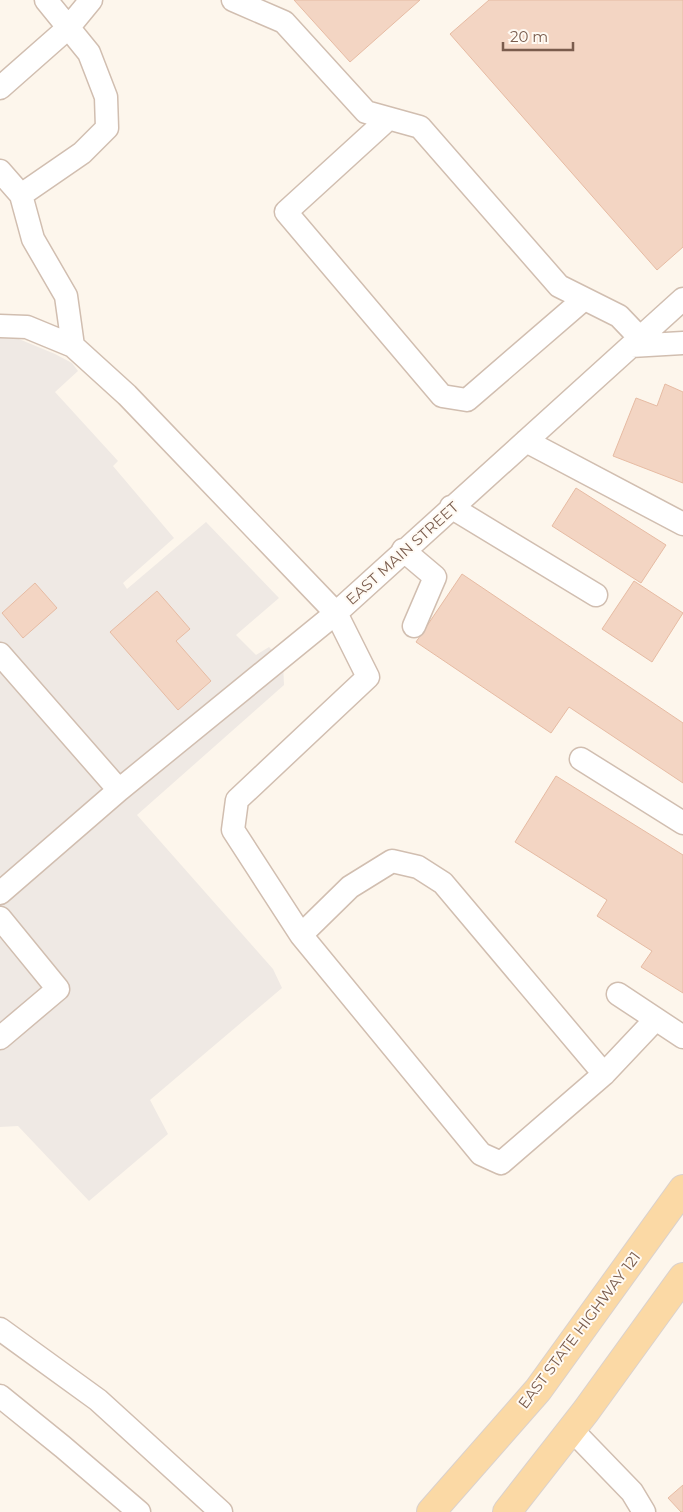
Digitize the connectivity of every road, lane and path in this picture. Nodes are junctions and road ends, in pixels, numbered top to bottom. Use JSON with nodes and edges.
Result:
{"nodes":[{"id":1,"x":46,"y":0,"type":"edge"},
{"id":2,"x":91,"y":0,"type":"edge"},
{"id":3,"x":233,"y":0,"type":"edge"},
{"id":4,"x":68,"y":28,"type":"junction"},
{"id":5,"x":0,"y":88,"type":"edge"},
{"id":6,"x":388,"y":118,"type":"junction"},
{"id":7,"x":0,"y":171,"type":"edge"},
{"id":8,"x":21,"y":195,"type":"junction"},
{"id":9,"x":584,"y":299,"type":"junction"},
{"id":10,"x":683,"y":299,"type":"edge"},
{"id":11,"x":0,"y":326,"type":"edge"},
{"id":12,"x":635,"y":342,"type":"junction"},
{"id":13,"x":683,"y":343,"type":"edge"},
{"id":14,"x":73,"y":346,"type":"junction"},
{"id":15,"x":526,"y":441,"type":"junction"},
{"id":16,"x":451,"y":507,"type":"junction"},
{"id":17,"x":683,"y":524,"type":"edge"},
{"id":18,"x":403,"y":550,"type":"junction"},
{"id":19,"x":596,"y":595,"type":"dead end"},
{"id":20,"x":336,"y":613,"type":"junction"},
{"id":21,"x":414,"y":626,"type":"dead end"},
{"id":22,"x":0,"y":654,"type":"edge"},
{"id":23,"x":581,"y":759,"type":"dead end"},
{"id":24,"x":119,"y":790,"type":"junction"},
{"id":25,"x":683,"y":823,"type":"edge"},
{"id":26,"x":0,"y":893,"type":"edge"},
{"id":27,"x":0,"y":918,"type":"edge"},
{"id":28,"x":301,"y":935,"type":"junction"},
{"id":29,"x":618,"y":994,"type":"dead end"},
{"id":30,"x":655,"y":1020,"type":"junction"},
{"id":31,"x":683,"y":1037,"type":"edge"},
{"id":32,"x":0,"y":1038,"type":"edge"},
{"id":33,"x":604,"y":1074,"type":"junction"},
{"id":34,"x":683,"y":1189,"type":"edge"},
{"id":35,"x":683,"y":1278,"type":"edge"},
{"id":36,"x":0,"y":1329,"type":"edge"},
{"id":37,"x":0,"y":1396,"type":"edge"},
{"id":38,"x":572,"y":1430,"type":"junction"},
{"id":39,"x":139,"y":1512,"type":"edge"},
{"id":40,"x":221,"y":1512,"type":"edge"},
{"id":41,"x":431,"y":1512,"type":"edge"},
{"id":42,"x":507,"y":1512,"type":"edge"},
{"id":43,"x":644,"y":1512,"type":"edge"}],
"edges":[{"from":1,"to":4,"type":"street"},
{"from":2,"to":4,"type":"street"},
{"from":3,"to":6,"type":"street"},
{"from":4,"to":5,"type":"street"},
{"from":4,"to":8,"type":"street"},
{"from":6,"to":9,"type":"street"},
{"from":6,"to":9,"type":"street"},
{"from":7,"to":8,"type":"street"},
{"from":8,"to":14,"type":"street"},
{"from":9,"to":12,"type":"street"},
{"from":10,"to":12,"type":"street","name":"EAST MAIN STREET"},
{"from":11,"to":14,"type":"street","name":"EAST MAIN STREET"},
{"from":12,"to":13,"type":"street"},
{"from":12,"to":15,"type":"street","name":"EAST MAIN STREET"},
{"from":14,"to":20,"type":"street","name":"EAST MAIN STREET"},
{"from":15,"to":16,"type":"street","name":"EAST MAIN STREET"},
{"from":15,"to":17,"type":"street"},
{"from":16,"to":18,"type":"street","name":"EAST MAIN STREET"},
{"from":16,"to":19,"type":"street"},
{"from":18,"to":20,"type":"street","name":"EAST MAIN STREET"},
{"from":18,"to":21,"type":"street"},
{"from":20,"to":24,"type":"street"},
{"from":20,"to":28,"type":"street"},
{"from":22,"to":24,"type":"street"},
{"from":23,"to":25,"type":"street"},
{"from":24,"to":26,"type":"street"},
{"from":27,"to":32,"type":"street"},
{"from":28,"to":33,"type":"street"},
{"from":28,"to":33,"type":"street"},
{"from":29,"to":30,"type":"street"},
{"from":30,"to":31,"type":"street"},
{"from":30,"to":33,"type":"street"},
{"from":34,"to":41,"type":"main road","name":"EAST STATE HIGHWAY 121"},
{"from":35,"to":38,"type":"main road"},
{"from":36,"to":40,"type":"street"},
{"from":37,"to":39,"type":"street"},
{"from":38,"to":42,"type":"main road"},
{"from":38,"to":43,"type":"street"}]}
